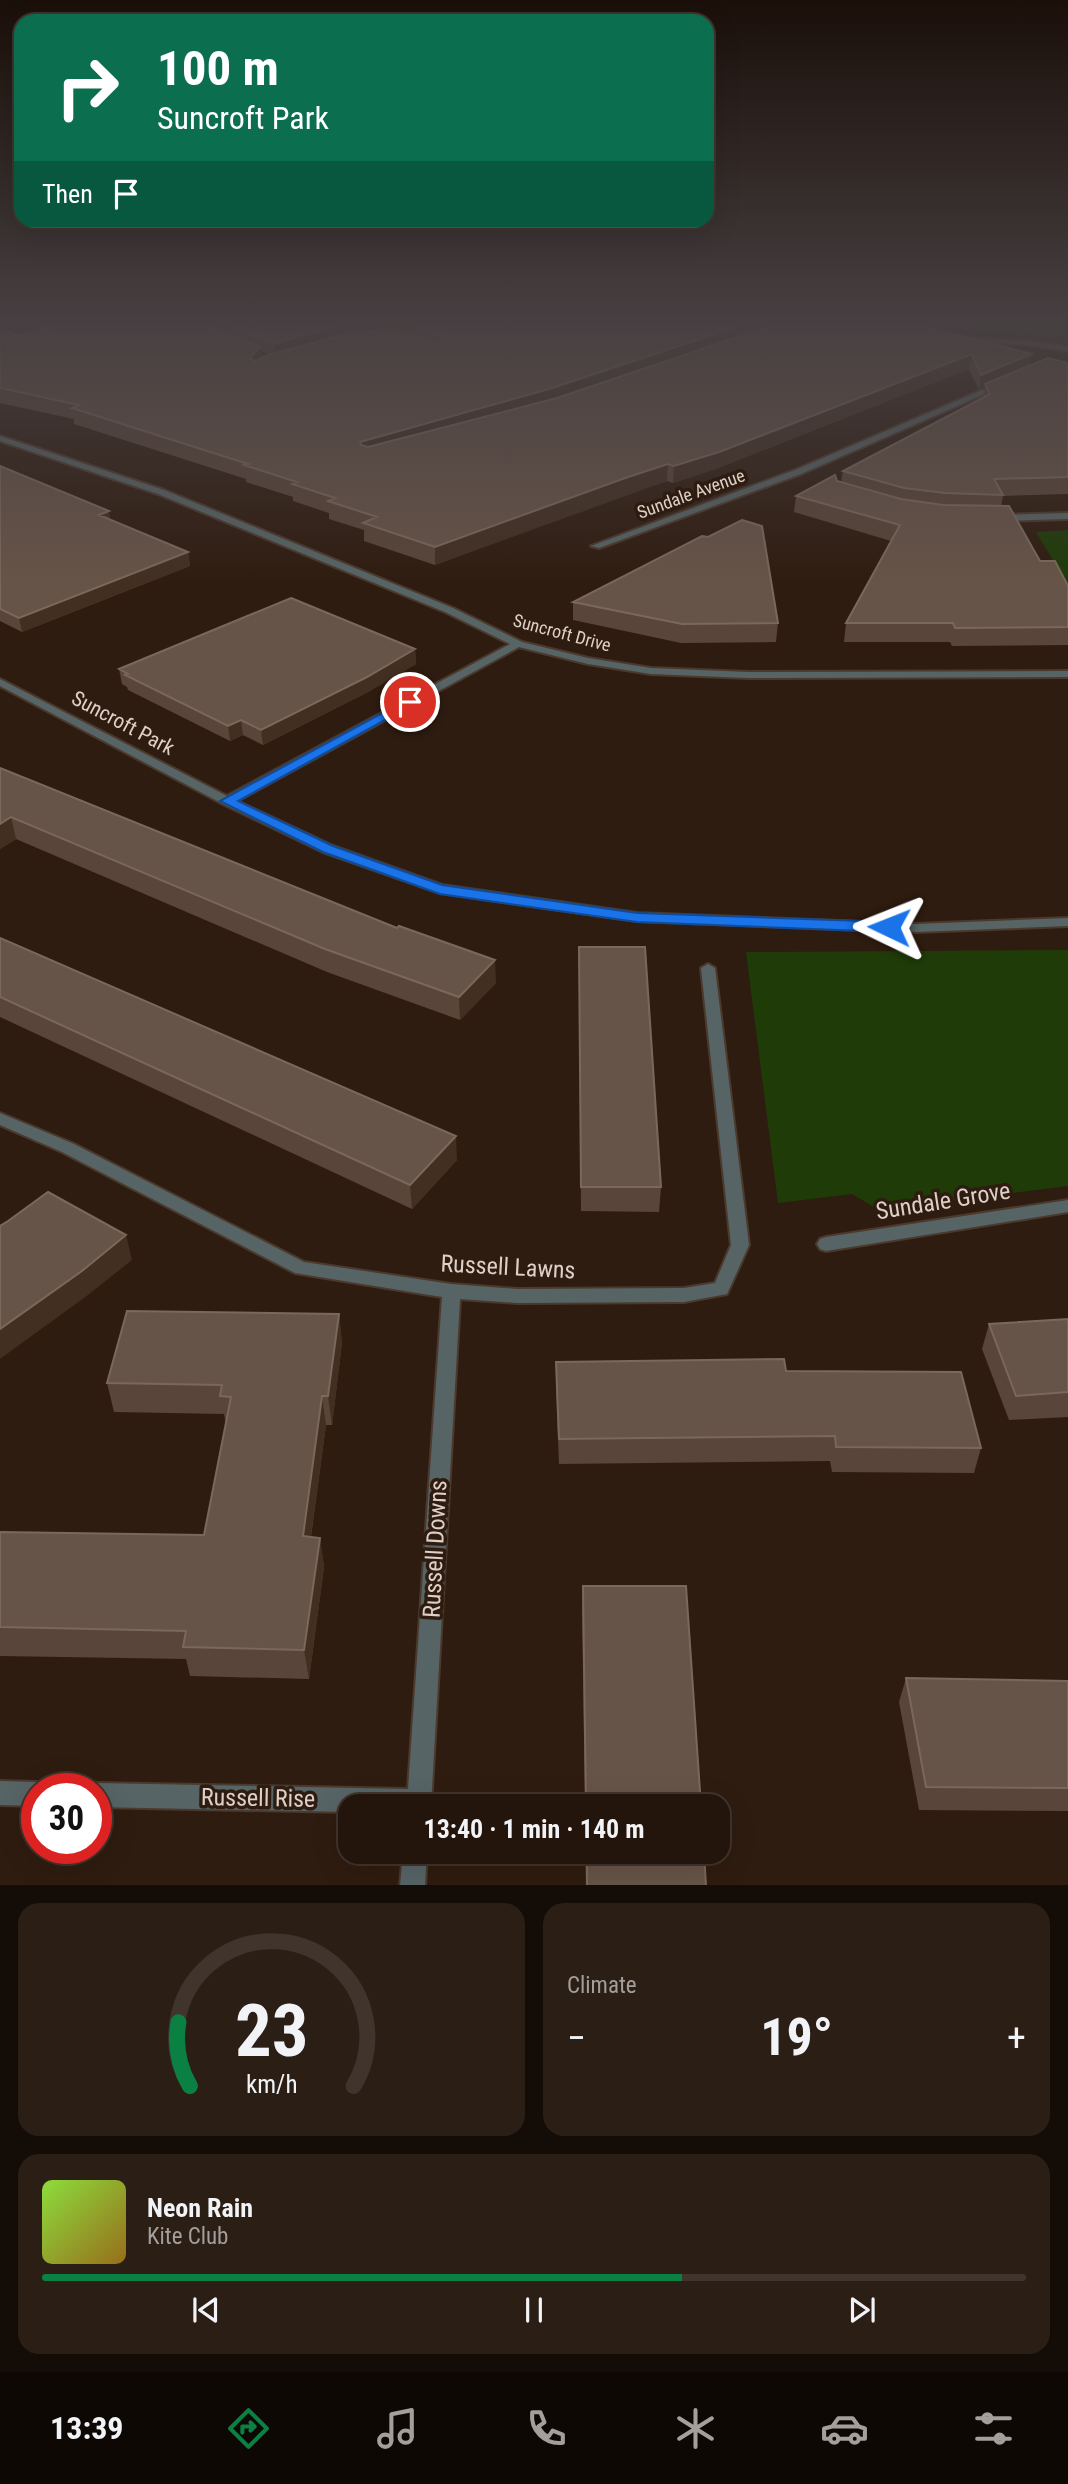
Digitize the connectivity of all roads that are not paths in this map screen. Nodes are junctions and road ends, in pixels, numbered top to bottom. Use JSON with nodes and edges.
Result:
{"nodes":[{"id":1,"x":942,"y":410,"type":"edge"},
{"id":2,"x":0,"y":438,"type":"edge"},
{"id":3,"x":1068,"y":516,"type":"edge"},
{"id":4,"x":981,"y":519,"type":"edge"},
{"id":5,"x":596,"y":546,"type":"dead end"},
{"id":6,"x":518,"y":644,"type":"junction"},
{"id":7,"x":1068,"y":674,"type":"edge"},
{"id":8,"x":0,"y":682,"type":"edge"},
{"id":9,"x":227,"y":801,"type":"junction"},
{"id":10,"x":1068,"y":922,"type":"edge"},
{"id":11,"x":708,"y":968,"type":"dead end"},
{"id":12,"x":3,"y":1124,"type":"edge"},
{"id":13,"x":1068,"y":1206,"type":"edge"},
{"id":14,"x":826,"y":1244,"type":"dead end"},
{"id":15,"x":451,"y":1291,"type":"junction"},
{"id":16,"x":0,"y":1793,"type":"edge"},
{"id":17,"x":21,"y":1794,"type":"edge"},
{"id":18,"x":420,"y":1794,"type":"edge"},
{"id":19,"x":112,"y":1795,"type":"edge"},
{"id":20,"x":338,"y":1801,"type":"edge"},
{"id":21,"x":414,"y":1864,"type":"edge"},
{"id":22,"x":412,"y":1885,"type":"edge"}],
"edges":[{"from":1,"to":5,"type":"street","name":"Sundale Avenue"},
{"from":2,"to":6,"type":"street","name":"Suncroft Drive"},
{"from":3,"to":4,"type":"street"},
{"from":6,"to":7,"type":"street","name":"Suncroft Drive"},
{"from":6,"to":9,"type":"street"},
{"from":8,"to":9,"type":"street","name":"Suncroft Park"},
{"from":9,"to":10,"type":"street","name":"Suncroft Park"},
{"from":11,"to":15,"type":"street","name":"Russell Lawns"},
{"from":12,"to":15,"type":"street","name":"Russell Lawns"},
{"from":13,"to":14,"type":"street","name":"Sundale Grove"},
{"from":15,"to":18,"type":"street","name":"Russell Downs"},
{"from":16,"to":17,"type":"street"},
{"from":19,"to":20,"type":"street","name":"Russell Rise"},
{"from":21,"to":22,"type":"street"}]}
